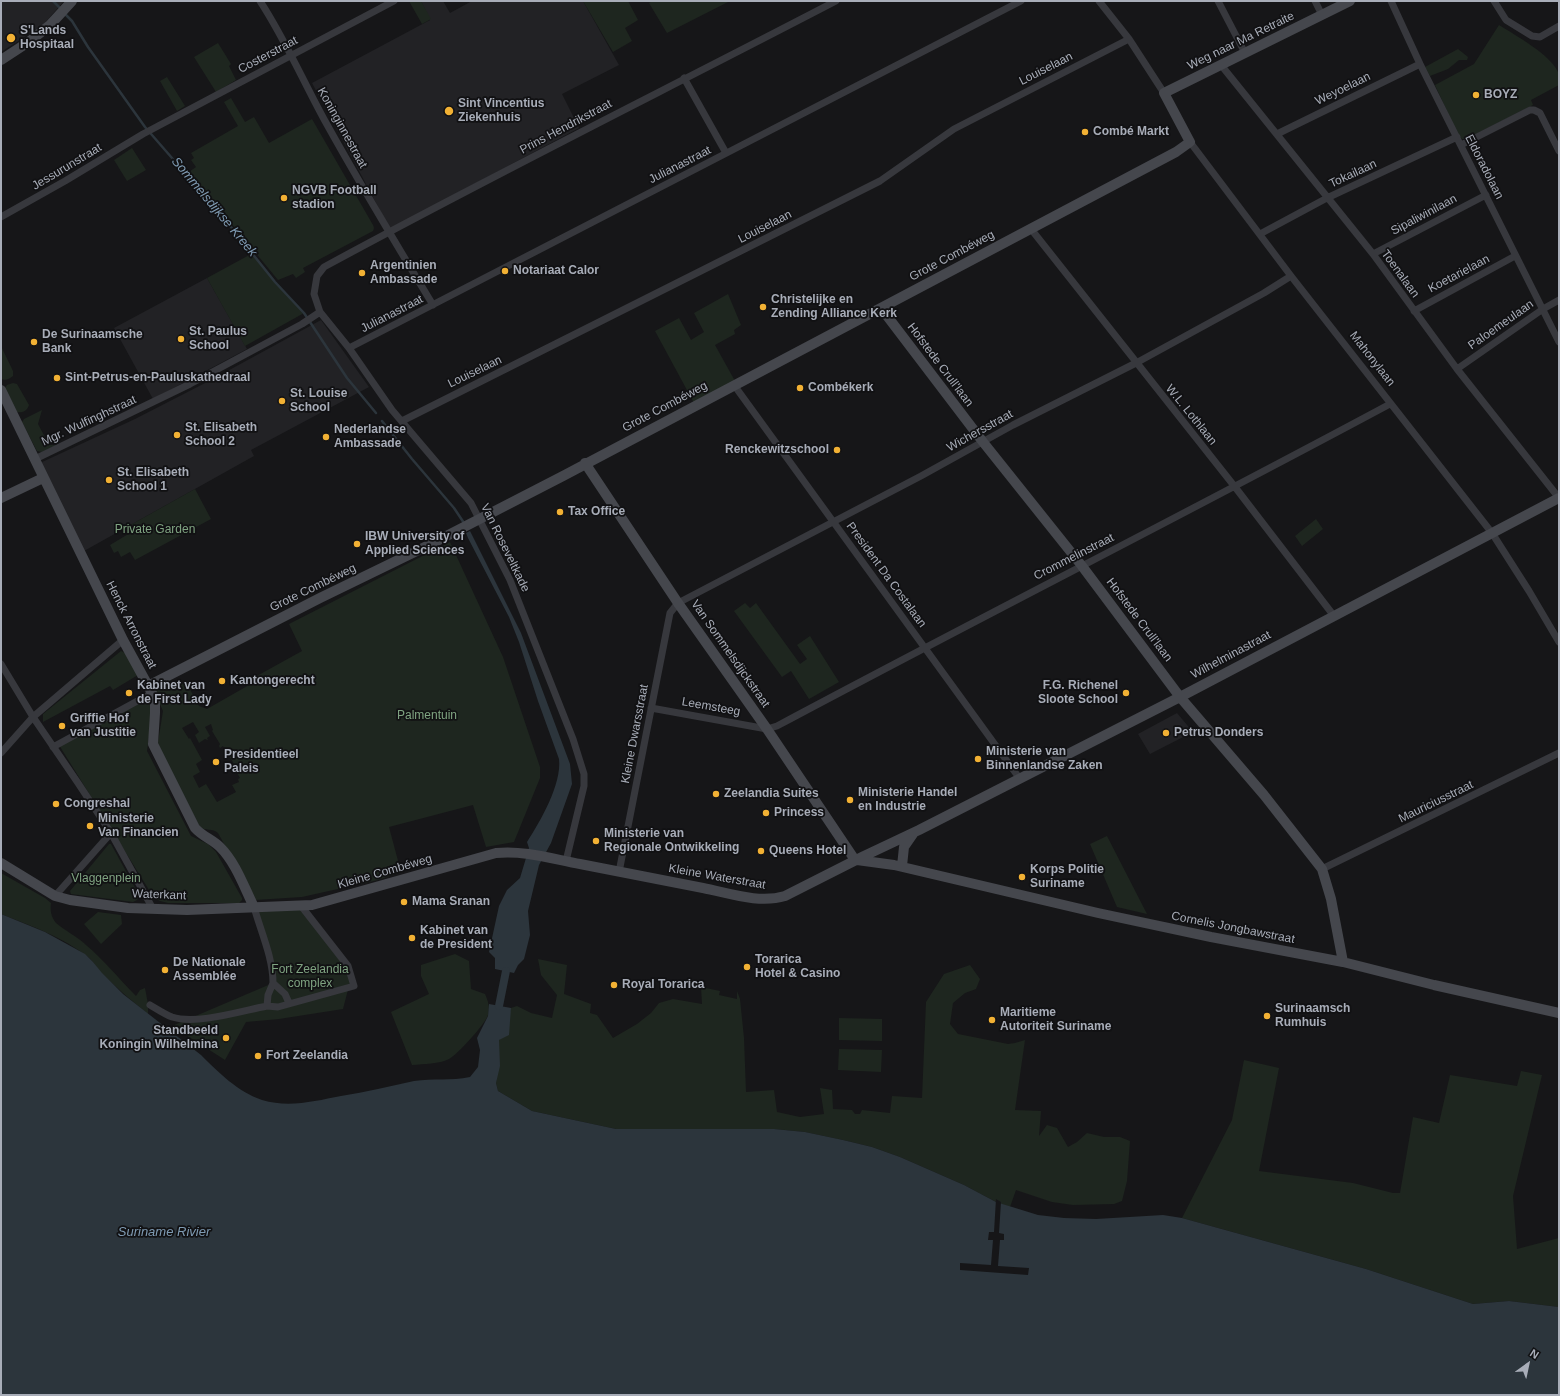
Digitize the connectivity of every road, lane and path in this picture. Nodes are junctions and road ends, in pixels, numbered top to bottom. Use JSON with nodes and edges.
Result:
{"nodes":[{"id":1,"x":260,"y":1,"type":"edge"},
{"id":2,"x":394,"y":1,"type":"edge"},
{"id":3,"x":836,"y":1,"type":"edge"},
{"id":4,"x":1021,"y":1,"type":"edge"},
{"id":5,"x":1099,"y":1,"type":"edge"},
{"id":6,"x":1218,"y":1,"type":"edge"},
{"id":7,"x":1315,"y":1,"type":"edge"},
{"id":8,"x":1350,"y":1,"type":"edge"},
{"id":9,"x":1391,"y":1,"type":"edge"},
{"id":10,"x":1494,"y":1,"type":"edge"},
{"id":11,"x":72,"y":2,"type":"edge"},
{"id":12,"x":1322,"y":15,"type":"junction"},
{"id":13,"x":1559,"y":26,"type":"edge"},
{"id":14,"x":1129,"y":39,"type":"junction"},
{"id":15,"x":1245,"y":53,"type":"junction"},
{"id":16,"x":291,"y":55,"type":"junction"},
{"id":17,"x":1,"y":60,"type":"edge"},
{"id":18,"x":1420,"y":64,"type":"junction"},
{"id":19,"x":1221,"y":65,"type":"junction"},
{"id":20,"x":684,"y":78,"type":"junction"},
{"id":21,"x":1164,"y":93,"type":"junction"},
{"id":22,"x":143,"y":134,"type":"joint"},
{"id":23,"x":1277,"y":134,"type":"junction"},
{"id":24,"x":1456,"y":137,"type":"junction"},
{"id":25,"x":1190,"y":142,"type":"junction"},
{"id":26,"x":1460,"y":145,"type":"junction"},
{"id":27,"x":1559,"y":152,"type":"edge"},
{"id":28,"x":726,"y":154,"type":"junction"},
{"id":29,"x":1486,"y":195,"type":"junction"},
{"id":30,"x":1327,"y":198,"type":"junction"},
{"id":31,"x":1,"y":218,"type":"edge"},
{"id":32,"x":1031,"y":229,"type":"junction"},
{"id":33,"x":389,"y":232,"type":"junction"},
{"id":34,"x":1260,"y":234,"type":"junction"},
{"id":35,"x":1372,"y":254,"type":"junction"},
{"id":36,"x":1515,"y":256,"type":"junction"},
{"id":37,"x":1291,"y":276,"type":"junction"},
{"id":38,"x":315,"y":283,"type":"joint"},
{"id":39,"x":1559,"y":300,"type":"edge"},
{"id":40,"x":433,"y":305,"type":"junction"},
{"id":41,"x":881,"y":308,"type":"junction"},
{"id":42,"x":1542,"y":309,"type":"junction"},
{"id":43,"x":1414,"y":311,"type":"junction"},
{"id":44,"x":318,"y":313,"type":"junction"},
{"id":45,"x":1559,"y":342,"type":"edge"},
{"id":46,"x":350,"y":348,"type":"junction"},
{"id":47,"x":1136,"y":363,"type":"junction"},
{"id":48,"x":1458,"y":369,"type":"junction"},
{"id":49,"x":734,"y":385,"type":"junction"},
{"id":50,"x":1,"y":390,"type":"edge"},
{"id":51,"x":1390,"y":404,"type":"junction"},
{"id":52,"x":402,"y":421,"type":"junction"},
{"id":53,"x":983,"y":442,"type":"junction"},
{"id":54,"x":35,"y":459,"type":"junction"},
{"id":55,"x":585,"y":463,"type":"junction"},
{"id":56,"x":43,"y":478,"type":"junction"},
{"id":57,"x":1234,"y":487,"type":"junction"},
{"id":58,"x":1,"y":498,"type":"edge"},
{"id":59,"x":1559,"y":498,"type":"edge"},
{"id":60,"x":477,"y":520,"type":"junction"},
{"id":61,"x":834,"y":522,"type":"junction"},
{"id":62,"x":1492,"y":533,"type":"junction"},
{"id":63,"x":1082,"y":566,"type":"junction"},
{"id":64,"x":678,"y":603,"type":"junction"},
{"id":65,"x":1334,"y":616,"type":"junction"},
{"id":66,"x":123,"y":640,"type":"junction"},
{"id":67,"x":1559,"y":642,"type":"edge"},
{"id":68,"x":925,"y":646,"type":"junction"},
{"id":69,"x":1,"y":664,"type":"edge"},
{"id":70,"x":150,"y":689,"type":"junction"},
{"id":71,"x":1180,"y":697,"type":"junction"},
{"id":72,"x":651,"y":708,"type":"junction"},
{"id":73,"x":33,"y":717,"type":"junction"},
{"id":74,"x":767,"y":729,"type":"junction"},
{"id":75,"x":53,"y":747,"type":"junction"},
{"id":76,"x":1,"y":753,"type":"edge"},
{"id":77,"x":1559,"y":753,"type":"edge"},
{"id":78,"x":1020,"y":778,"type":"junction"},
{"id":79,"x":914,"y":832,"type":"junction"},
{"id":80,"x":111,"y":833,"type":"junction"},
{"id":81,"x":905,"y":836,"type":"junction"},
{"id":82,"x":904,"y":847,"type":"junction"},
{"id":83,"x":520,"y":853,"type":"joint"},
{"id":84,"x":855,"y":860,"type":"junction"},
{"id":85,"x":566,"y":861,"type":"junction"},
{"id":86,"x":1,"y":862,"type":"edge"},
{"id":87,"x":898,"y":866,"type":"junction"},
{"id":88,"x":1322,"y":869,"type":"junction"},
{"id":89,"x":921,"y":871,"type":"junction"},
{"id":90,"x":618,"y":872,"type":"junction"},
{"id":91,"x":55,"y":896,"type":"junction"},
{"id":92,"x":254,"y":907,"type":"junction"},
{"id":93,"x":302,"y":907,"type":"junction"},
{"id":94,"x":153,"y":909,"type":"junction"},
{"id":95,"x":1343,"y":962,"type":"junction"},
{"id":96,"x":273,"y":983,"type":"junction"},
{"id":97,"x":289,"y":1003,"type":"junction"},
{"id":98,"x":150,"y":1005,"type":"dead end"},
{"id":99,"x":267,"y":1006,"type":"junction"},
{"id":100,"x":1559,"y":1013,"type":"edge"}],
"edges":[{"from":1,"to":16,"type":"street","name":"Koninginnestraat"},
{"from":2,"to":16,"type":"street","name":"Costerstraat"},
{"from":3,"to":20,"type":"street","name":"Prins Hendrikstraat"},
{"from":4,"to":28,"type":"street","name":"Julianastraat"},
{"from":5,"to":14,"type":"street"},
{"from":6,"to":15,"type":"street"},
{"from":7,"to":12,"type":"street"},
{"from":8,"to":12,"type":"street","name":"Weg naar Ma Retraite"},
{"from":9,"to":18,"type":"street","name":"Eldoradolaan"},
{"from":10,"to":13,"type":"street"},
{"from":11,"to":17,"type":"street"},
{"from":12,"to":15,"type":"street","name":"Weg naar Ma Retraite"},
{"from":14,"to":21,"type":"street"},
{"from":14,"to":52,"type":"street","name":"Louiselaan"},
{"from":15,"to":19,"type":"street","name":"Weg naar Ma Retraite"},
{"from":16,"to":22,"type":"street","name":"Costerstraat"},
{"from":16,"to":33,"type":"street","name":"Koninginnestraat"},
{"from":18,"to":23,"type":"street","name":"Weyoelaan"},
{"from":18,"to":24,"type":"street","name":"Eldoradolaan"},
{"from":19,"to":21,"type":"street","name":"Weg naar Ma Retraite"},
{"from":19,"to":23,"type":"street","name":"Toenalaan"},
{"from":20,"to":28,"type":"street"},
{"from":20,"to":33,"type":"street","name":"Prins Hendrikstraat"},
{"from":21,"to":25,"type":"street","name":"Mahonylaan"},
{"from":22,"to":31,"type":"street","name":"Jessurunstraat"},
{"from":23,"to":30,"type":"street","name":"Toenalaan"},
{"from":24,"to":26,"type":"street","name":"Eldoradolaan"},
{"from":24,"to":30,"type":"street","name":"Tokailaan"},
{"from":25,"to":32,"type":"street","name":"Grote Combéweg"},
{"from":25,"to":34,"type":"street","name":"Mahonylaan"},
{"from":26,"to":27,"type":"street"},
{"from":26,"to":29,"type":"street","name":"Eldoradolaan"},
{"from":28,"to":40,"type":"street","name":"Julianastraat"},
{"from":29,"to":35,"type":"street","name":"Sipaliwinilaan"},
{"from":29,"to":36,"type":"street","name":"Eldoradolaan"},
{"from":30,"to":34,"type":"street","name":"Tokailaan"},
{"from":30,"to":35,"type":"street","name":"Toenalaan"},
{"from":32,"to":41,"type":"street","name":"Grote Combéweg"},
{"from":32,"to":47,"type":"street","name":"W.L. Lothlaan"},
{"from":33,"to":38,"type":"street","name":"Prins Hendrikstraat"},
{"from":33,"to":40,"type":"street","name":"Koninginnestraat"},
{"from":34,"to":37,"type":"street","name":"Mahonylaan"},
{"from":35,"to":43,"type":"street","name":"Toenalaan"},
{"from":36,"to":42,"type":"street","name":"Eldoradolaan"},
{"from":36,"to":43,"type":"street","name":"Koetarielaan"},
{"from":37,"to":47,"type":"street","name":"Wichersstraat"},
{"from":37,"to":51,"type":"street","name":"Mahonylaan"},
{"from":38,"to":44,"type":"street","name":"Van Roseveltkade"},
{"from":39,"to":42,"type":"street","name":"Paloemeulaan"},
{"from":40,"to":46,"type":"street","name":"Julianastraat"},
{"from":41,"to":49,"type":"street","name":"Grote Combéweg"},
{"from":41,"to":53,"type":"street","name":"Hofstede Crull'laan"},
{"from":42,"to":45,"type":"street","name":"Eldoradolaan"},
{"from":42,"to":48,"type":"street","name":"Paloemeulaan"},
{"from":43,"to":48,"type":"street","name":"Toenalaan"},
{"from":44,"to":46,"type":"street","name":"Van Roseveltkade"},
{"from":44,"to":54,"type":"street","name":"Mgr. Wulfinghstraat"},
{"from":46,"to":52,"type":"street","name":"Van Roseveltkade"},
{"from":47,"to":53,"type":"street","name":"Wichersstraat"},
{"from":47,"to":57,"type":"street","name":"W.L. Lothlaan"},
{"from":48,"to":59,"type":"street","name":"Toenalaan"},
{"from":49,"to":55,"type":"street","name":"Grote Combéweg"},
{"from":49,"to":61,"type":"street","name":"President Da Costalaan"},
{"from":50,"to":54,"type":"street","name":"Henck Arronstraat"},
{"from":51,"to":57,"type":"street","name":"Crommelinstraat"},
{"from":51,"to":62,"type":"street","name":"Mahonylaan"},
{"from":52,"to":60,"type":"street","name":"Van Roseveltkade"},
{"from":53,"to":61,"type":"street","name":"Wichersstraat"},
{"from":53,"to":63,"type":"street","name":"Hofstede Crull'laan"},
{"from":54,"to":56,"type":"street","name":"Henck Arronstraat"},
{"from":55,"to":60,"type":"street","name":"Grote Combéweg"},
{"from":55,"to":64,"type":"street","name":"Van Sommelsdijckstraat"},
{"from":56,"to":58,"type":"street"},
{"from":56,"to":66,"type":"street","name":"Henck Arronstraat"},
{"from":57,"to":63,"type":"street","name":"Crommelinstraat"},
{"from":57,"to":65,"type":"street","name":"W.L. Lothlaan"},
{"from":59,"to":62,"type":"street","name":"Wilhelminastraat"},
{"from":60,"to":70,"type":"street","name":"Grote Combéweg"},
{"from":60,"to":85,"type":"street","name":"Van Roseveltkade"},
{"from":61,"to":64,"type":"street","name":"Wichersstraat"},
{"from":61,"to":68,"type":"street","name":"President Da Costalaan"},
{"from":62,"to":65,"type":"street","name":"Wilhelminastraat"},
{"from":62,"to":67,"type":"street","name":"Mahonylaan"},
{"from":63,"to":68,"type":"street","name":"Crommelinstraat"},
{"from":63,"to":71,"type":"street","name":"Hofstede Crull'laan"},
{"from":64,"to":72,"type":"street","name":"Kleine Dwarsstraat"},
{"from":64,"to":74,"type":"street","name":"Van Sommelsdijckstraat"},
{"from":65,"to":71,"type":"street","name":"Wilhelminastraat"},
{"from":66,"to":70,"type":"street","name":"Henck Arronstraat"},
{"from":66,"to":73,"type":"street"},
{"from":68,"to":74,"type":"street","name":"Crommelinstraat"},
{"from":68,"to":78,"type":"street","name":"President Da Costalaan"},
{"from":69,"to":73,"type":"street"},
{"from":70,"to":75,"type":"street"},
{"from":70,"to":92,"type":"street","name":"Henck Arronstraat"},
{"from":71,"to":78,"type":"street","name":"Wilhelminastraat"},
{"from":71,"to":88,"type":"street","name":"Hofstede Crull'laan"},
{"from":72,"to":74,"type":"street","name":"Leemsteeg"},
{"from":72,"to":90,"type":"street","name":"Kleine Dwarsstraat"},
{"from":73,"to":75,"type":"street"},
{"from":73,"to":76,"type":"street"},
{"from":74,"to":84,"type":"street","name":"Van Sommelsdijckstraat"},
{"from":75,"to":80,"type":"street"},
{"from":77,"to":88,"type":"street","name":"Mauriciusstraat"},
{"from":78,"to":79,"type":"street","name":"Wilhelminastraat"},
{"from":79,"to":81,"type":"street","name":"Wilhelminastraat"},
{"from":79,"to":82,"type":"street","name":"Wilhelminastraat"},
{"from":80,"to":91,"type":"street"},
{"from":80,"to":94,"type":"street"},
{"from":81,"to":84,"type":"street","name":"Kleine Waterstraat"},
{"from":81,"to":87,"type":"street"},
{"from":82,"to":87,"type":"street","name":"Wilhelminastraat"},
{"from":82,"to":89,"type":"street"},
{"from":83,"to":85,"type":"street","name":"Kleine Waterstraat"},
{"from":83,"to":93,"type":"street","name":"Kleine Combéweg"},
{"from":84,"to":87,"type":"street"},
{"from":84,"to":90,"type":"street","name":"Kleine Waterstraat"},
{"from":85,"to":90,"type":"street","name":"Kleine Waterstraat"},
{"from":86,"to":91,"type":"street","name":"Waterkant"},
{"from":87,"to":89,"type":"street","name":"Cornelis Jongbawstraat"},
{"from":88,"to":95,"type":"street","name":"Hofstede Crull'laan"},
{"from":89,"to":95,"type":"street","name":"Cornelis Jongbawstraat"},
{"from":91,"to":94,"type":"street","name":"Waterkant"},
{"from":92,"to":93,"type":"street","name":"Kleine Combéweg"},
{"from":92,"to":94,"type":"street","name":"Waterkant"},
{"from":92,"to":96,"type":"street"},
{"from":93,"to":97,"type":"street"},
{"from":95,"to":100,"type":"street","name":"Cornelis Jongbawstraat"},
{"from":96,"to":97,"type":"street"},
{"from":96,"to":99,"type":"street"},
{"from":97,"to":99,"type":"street"},
{"from":98,"to":99,"type":"street"}]}
